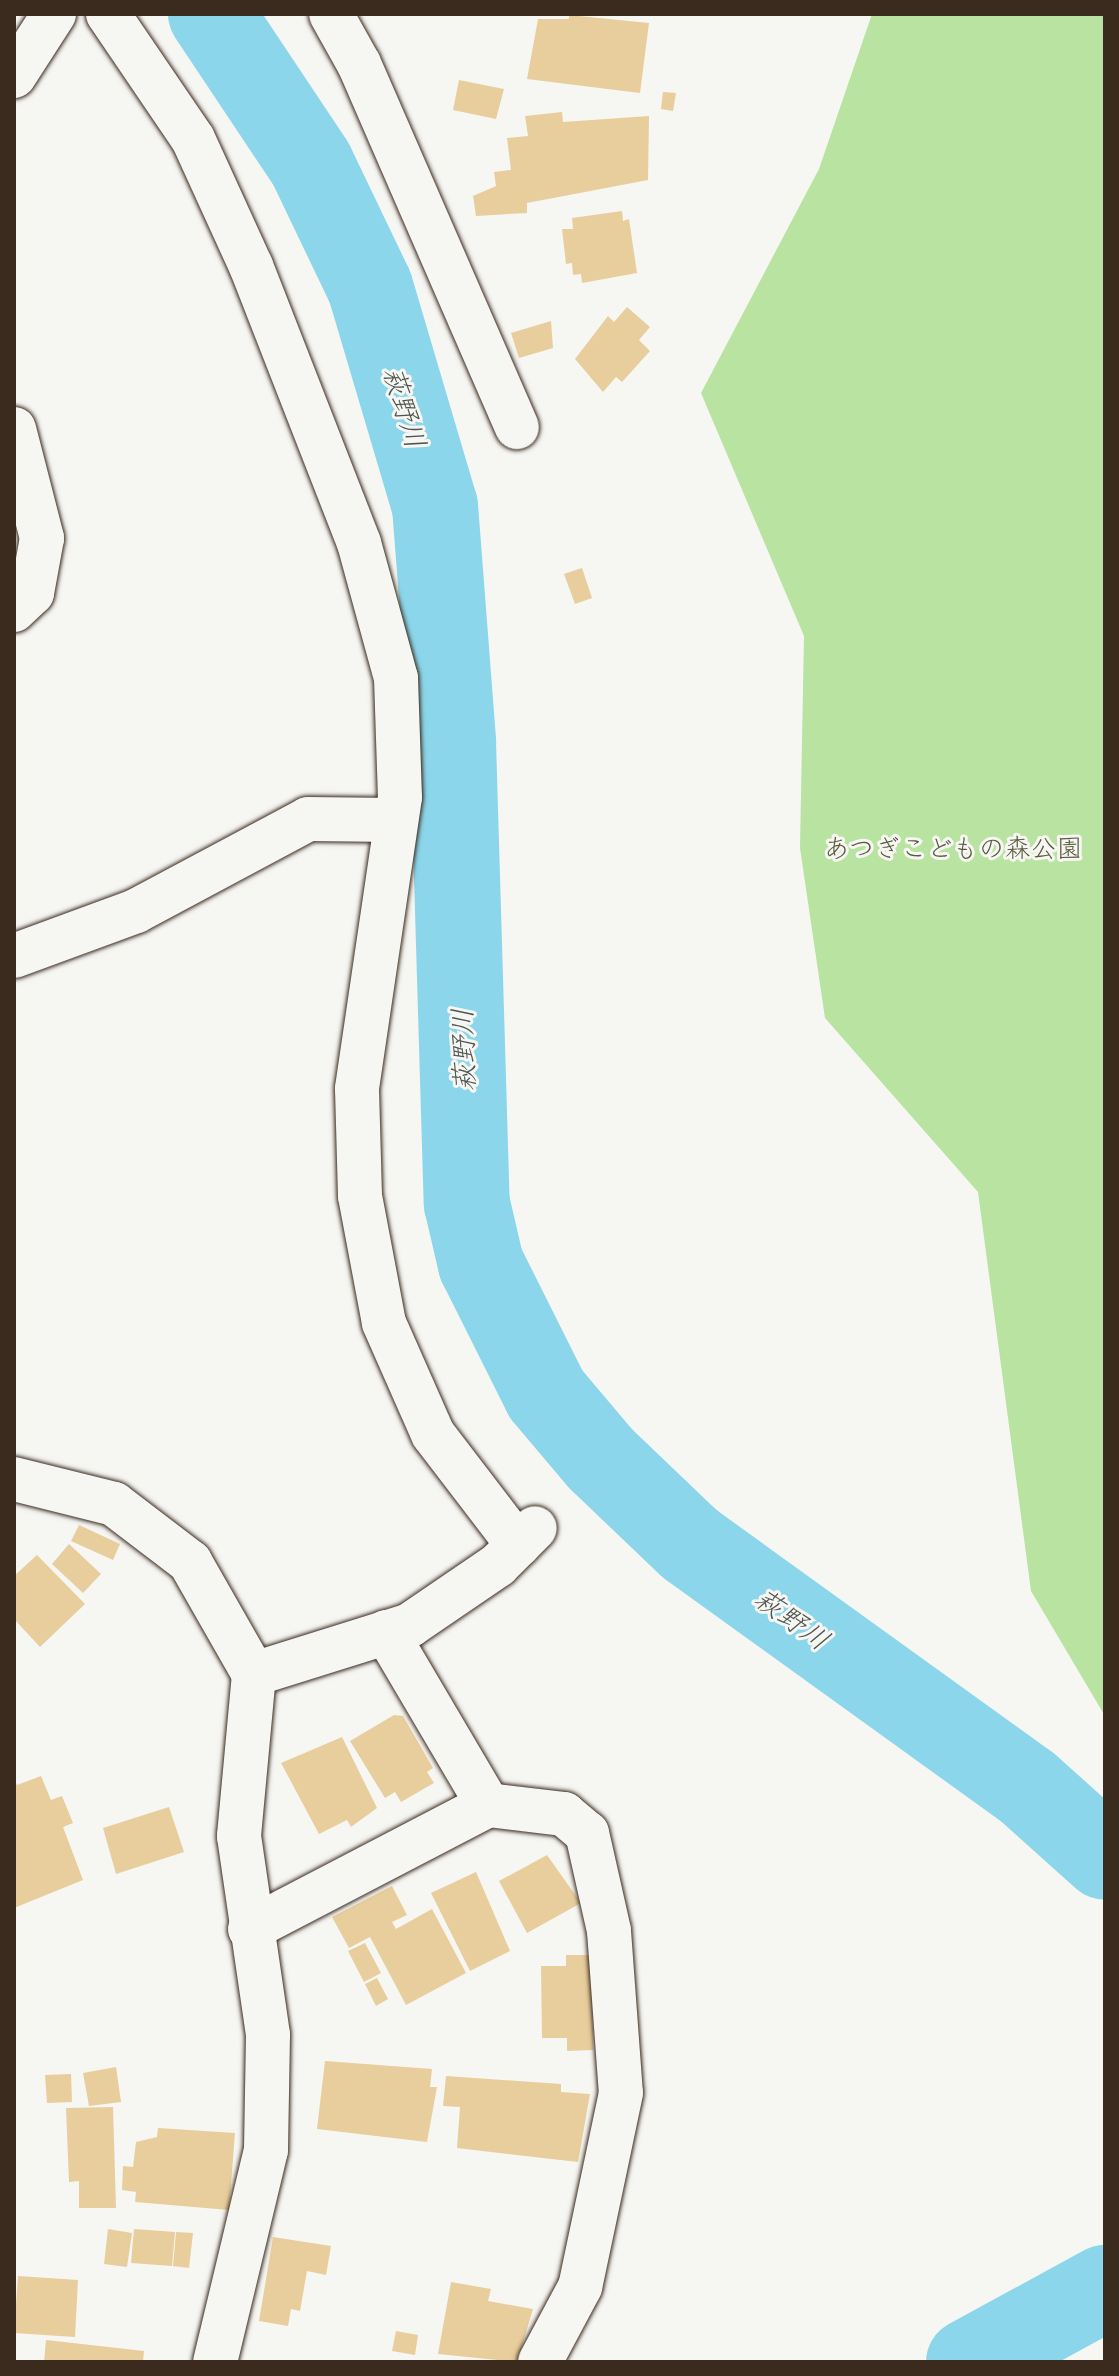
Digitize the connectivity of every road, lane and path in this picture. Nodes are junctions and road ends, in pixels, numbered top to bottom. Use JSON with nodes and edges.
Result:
{"nodes":[{"id":1,"x":54,"y":14,"type":"edge"},
{"id":2,"x":108,"y":14,"type":"edge"},
{"id":3,"x":331,"y":14,"type":"edge"},
{"id":4,"x":14,"y":76,"type":"edge"},
{"id":5,"x":517,"y":427,"type":"dead end"},
{"id":6,"x":14,"y":429,"type":"edge"},
{"id":7,"x":14,"y":610,"type":"edge"},
{"id":8,"x":396,"y":820,"type":"junction"},
{"id":9,"x":14,"y":956,"type":"edge"},
{"id":10,"x":14,"y":1479,"type":"edge"},
{"id":11,"x":386,"y":1632,"type":"junction"},
{"id":12,"x":254,"y":1674,"type":"junction"},
{"id":13,"x":488,"y":1805,"type":"junction"},
{"id":14,"x":250,"y":1929,"type":"junction"},
{"id":15,"x":215,"y":2362,"type":"edge"},
{"id":16,"x":540,"y":2362,"type":"edge"}],
"edges":[{"from":1,"to":4,"type":"street"},
{"from":2,"to":8,"type":"street"},
{"from":3,"to":5,"type":"street"},
{"from":6,"to":7,"type":"street"},
{"from":8,"to":9,"type":"street"},
{"from":8,"to":11,"type":"street"},
{"from":10,"to":12,"type":"street"},
{"from":11,"to":12,"type":"street"},
{"from":11,"to":13,"type":"street"},
{"from":12,"to":14,"type":"street"},
{"from":13,"to":14,"type":"street"},
{"from":13,"to":16,"type":"street"},
{"from":14,"to":15,"type":"street"}]}
